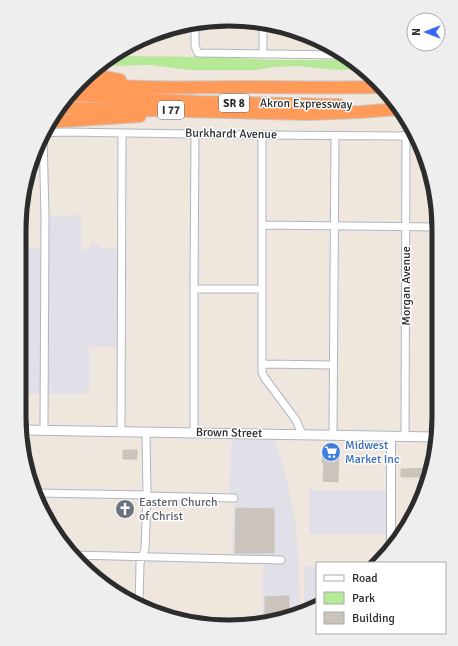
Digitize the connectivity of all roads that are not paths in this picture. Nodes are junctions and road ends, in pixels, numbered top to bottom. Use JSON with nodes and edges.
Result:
{"nodes":[{"id":1,"x":195,"y":29,"type":"edge"},
{"id":2,"x":263,"y":29,"type":"edge"},
{"id":3,"x":330,"y":53,"type":"edge"},
{"id":4,"x":263,"y":54,"type":"junction"},
{"id":5,"x":96,"y":75,"type":"edge"},
{"id":6,"x":86,"y":84,"type":"edge"},
{"id":7,"x":375,"y":87,"type":"edge"},
{"id":8,"x":178,"y":88,"type":"junction"},
{"id":9,"x":76,"y":95,"type":"edge"},
{"id":10,"x":391,"y":106,"type":"edge"},
{"id":11,"x":66,"y":108,"type":"edge"},
{"id":12,"x":393,"y":109,"type":"edge"},
{"id":13,"x":184,"y":110,"type":"junction"},
{"id":14,"x":56,"y":122,"type":"edge"},
{"id":15,"x":50,"y":133,"type":"edge"},
{"id":16,"x":122,"y":133,"type":"junction"},
{"id":17,"x":195,"y":134,"type":"junction"},
{"id":18,"x":262,"y":135,"type":"junction"},
{"id":19,"x":334,"y":136,"type":"junction"},
{"id":20,"x":404,"y":136,"type":"junction"},
{"id":21,"x":409,"y":136,"type":"edge"},
{"id":22,"x":44,"y":145,"type":"edge"},
{"id":23,"x":262,"y":225,"type":"junction"},
{"id":24,"x":334,"y":226,"type":"junction"},
{"id":25,"x":406,"y":227,"type":"junction"},
{"id":26,"x":432,"y":227,"type":"edge"},
{"id":27,"x":194,"y":289,"type":"junction"},
{"id":28,"x":262,"y":290,"type":"junction"},
{"id":29,"x":262,"y":364,"type":"junction"},
{"id":30,"x":333,"y":365,"type":"junction"},
{"id":31,"x":26,"y":430,"type":"edge"},
{"id":32,"x":44,"y":430,"type":"junction"},
{"id":33,"x":121,"y":432,"type":"junction"},
{"id":34,"x":146,"y":432,"type":"junction"},
{"id":35,"x":194,"y":433,"type":"junction"},
{"id":36,"x":302,"y":434,"type":"junction"},
{"id":37,"x":333,"y":435,"type":"junction"},
{"id":38,"x":392,"y":436,"type":"junction"},
{"id":39,"x":405,"y":436,"type":"junction"},
{"id":40,"x":431,"y":437,"type":"edge"},
{"id":41,"x":40,"y":493,"type":"edge"},
{"id":42,"x":147,"y":496,"type":"junction"},
{"id":43,"x":234,"y":498,"type":"dead end"},
{"id":44,"x":391,"y":540,"type":"edge"},
{"id":45,"x":80,"y":555,"type":"edge"},
{"id":46,"x":142,"y":557,"type":"junction"},
{"id":47,"x":281,"y":560,"type":"dead end"},
{"id":48,"x":139,"y":599,"type":"edge"}],
"edges":[{"from":1,"to":4,"type":"street"},
{"from":2,"to":4,"type":"street"},
{"from":3,"to":4,"type":"street"},
{"from":5,"to":8,"type":"highway","number":"I 77"},
{"from":6,"to":8,"type":"highway","name":"Akron Expressway"},
{"from":7,"to":8,"type":"highway","name":"Akron Expressway","number":"I 77"},
{"from":9,"to":10,"type":"highway","name":"Akron Expressway","number":"SR 8"},
{"from":11,"to":13,"type":"highway","number":"I 77"},
{"from":12,"to":13,"type":"highway","number":"I 77"},
{"from":13,"to":14,"type":"highway"},
{"from":15,"to":16,"type":"street","name":"Burkhardt Avenue"},
{"from":16,"to":17,"type":"street","name":"Burkhardt Avenue"},
{"from":16,"to":33,"type":"street"},
{"from":17,"to":18,"type":"street","name":"Burkhardt Avenue"},
{"from":17,"to":27,"type":"street"},
{"from":18,"to":19,"type":"street","name":"Burkhardt Avenue"},
{"from":18,"to":23,"type":"street"},
{"from":19,"to":20,"type":"street","name":"Burkhardt Avenue"},
{"from":19,"to":24,"type":"street"},
{"from":20,"to":21,"type":"street","name":"Burkhardt Avenue"},
{"from":20,"to":25,"type":"street","name":"Morgan Avenue"},
{"from":22,"to":32,"type":"street"},
{"from":23,"to":24,"type":"street"},
{"from":23,"to":28,"type":"street"},
{"from":24,"to":25,"type":"street"},
{"from":24,"to":30,"type":"street"},
{"from":25,"to":26,"type":"street"},
{"from":25,"to":39,"type":"street","name":"Morgan Avenue"},
{"from":27,"to":28,"type":"street"},
{"from":27,"to":35,"type":"street"},
{"from":28,"to":29,"type":"street"},
{"from":29,"to":30,"type":"street"},
{"from":29,"to":36,"type":"street"},
{"from":30,"to":37,"type":"street"},
{"from":31,"to":32,"type":"main road","name":"Brown Street"},
{"from":32,"to":33,"type":"main road","name":"Brown Street"},
{"from":33,"to":34,"type":"main road","name":"Brown Street"},
{"from":34,"to":35,"type":"main road","name":"Brown Street"},
{"from":34,"to":42,"type":"street"},
{"from":35,"to":36,"type":"main road","name":"Brown Street"},
{"from":36,"to":37,"type":"main road","name":"Brown Street"},
{"from":37,"to":38,"type":"main road","name":"Brown Street"},
{"from":38,"to":39,"type":"main road","name":"Brown Street"},
{"from":38,"to":44,"type":"street"},
{"from":39,"to":40,"type":"main road","name":"Brown Street"},
{"from":41,"to":42,"type":"street"},
{"from":42,"to":43,"type":"street"},
{"from":42,"to":46,"type":"street"},
{"from":45,"to":46,"type":"street"},
{"from":46,"to":47,"type":"street"},
{"from":46,"to":48,"type":"street"}]}
